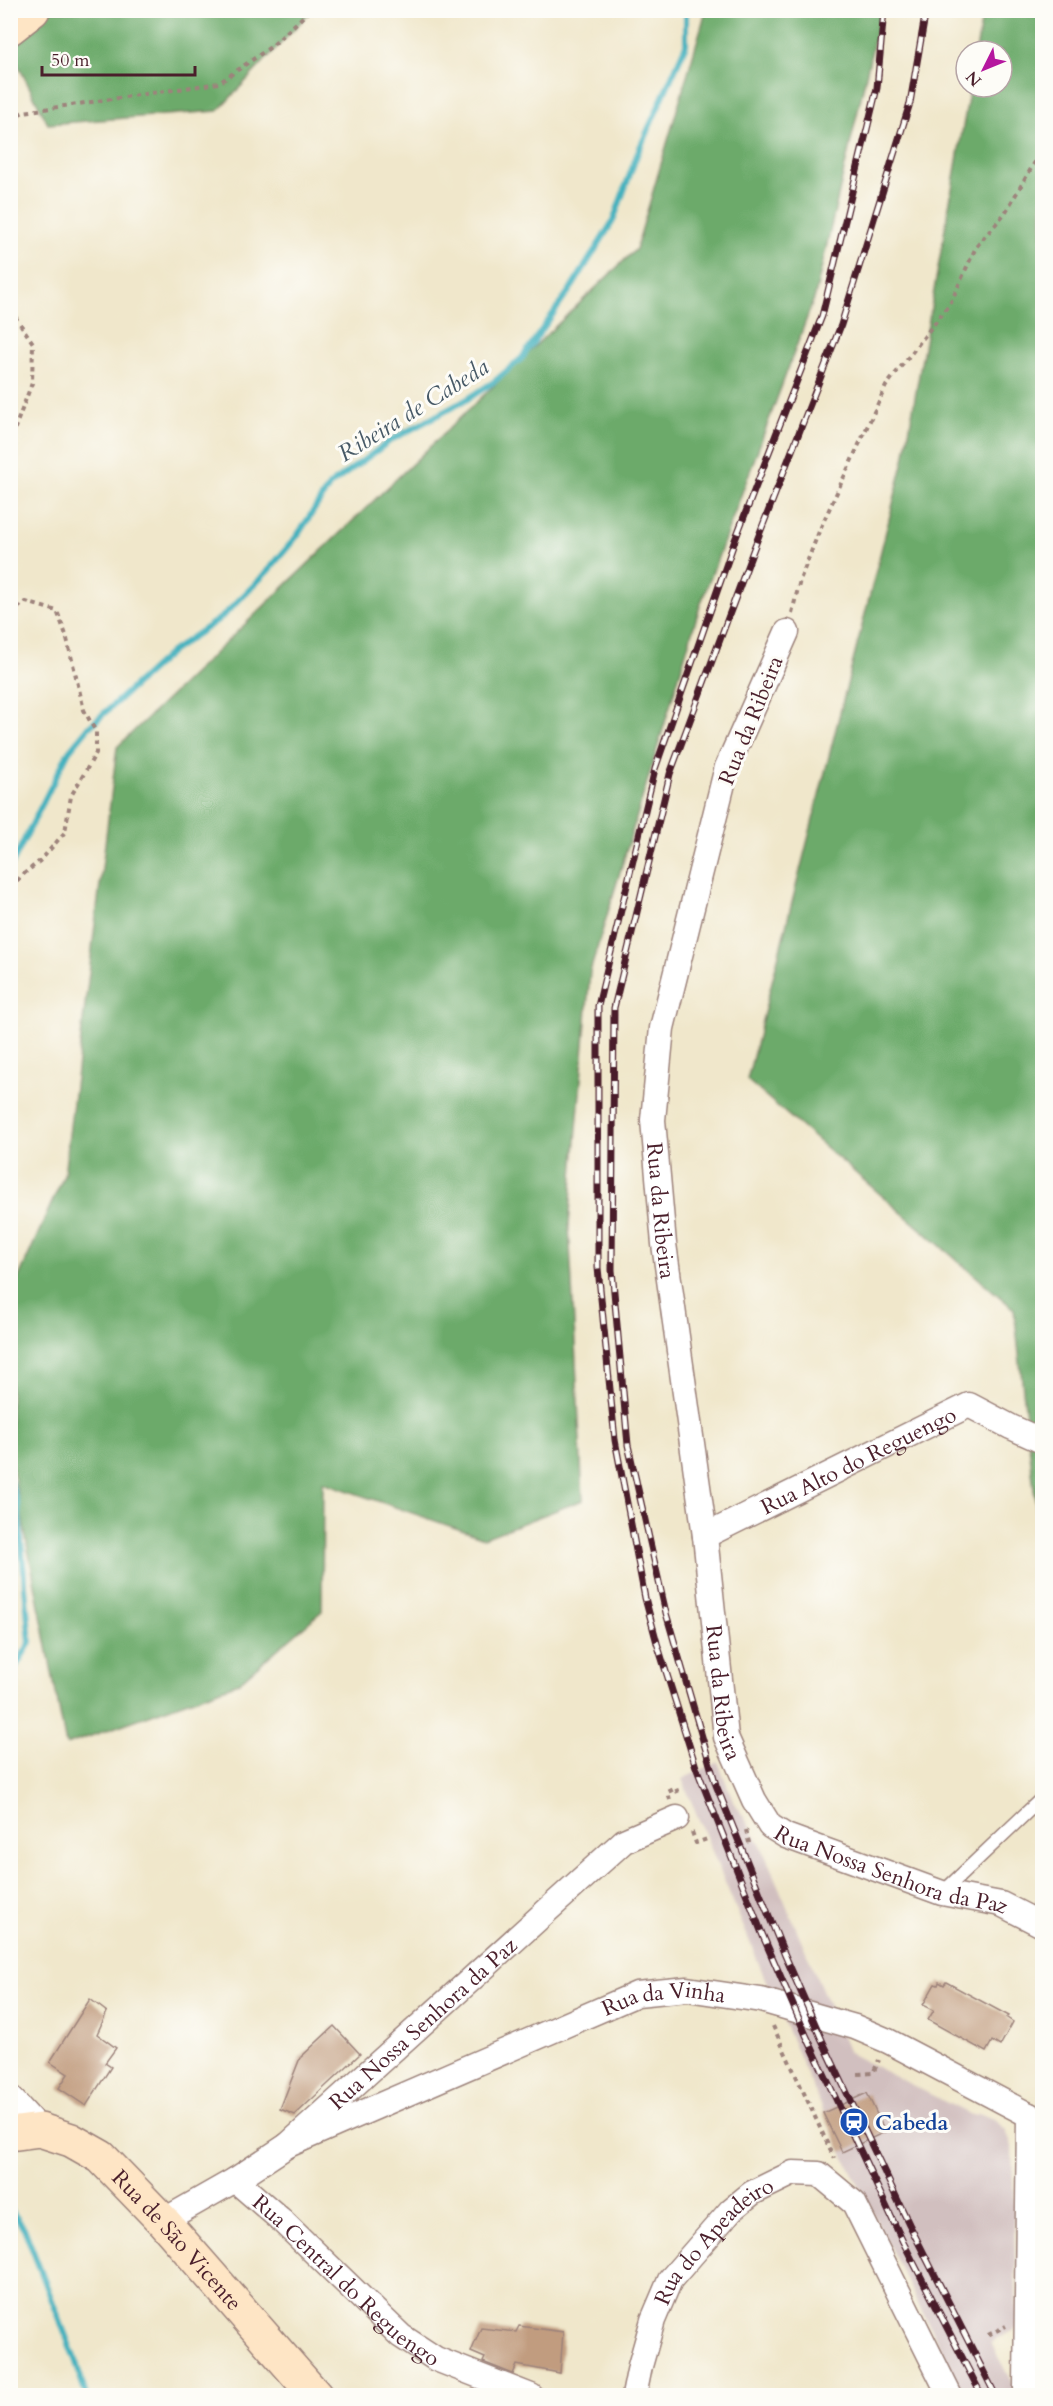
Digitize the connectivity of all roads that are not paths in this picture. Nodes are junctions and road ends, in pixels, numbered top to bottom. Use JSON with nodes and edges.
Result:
{"nodes":[{"id":1,"x":33,"y":10,"type":"edge"},
{"id":2,"x":10,"y":28,"type":"edge"},
{"id":3,"x":787,"y":632,"type":"road end"},
{"id":4,"x":1042,"y":1441,"type":"edge"},
{"id":5,"x":705,"y":1536,"type":"junction"},
{"id":6,"x":1042,"y":1798,"type":"edge"},
{"id":7,"x":754,"y":1800,"type":"joint"},
{"id":8,"x":677,"y":1818,"type":"dead end"},
{"id":9,"x":942,"y":1893,"type":"junction"},
{"id":10,"x":1042,"y":1925,"type":"edge"},
{"id":11,"x":10,"y":2097,"type":"edge"},
{"id":12,"x":1036,"y":2119,"type":"edge"},
{"id":13,"x":25,"y":2132,"type":"edge"},
{"id":14,"x":288,"y":2145,"type":"junction"},
{"id":15,"x":235,"y":2180,"type":"junction"},
{"id":16,"x":163,"y":2221,"type":"junction"},
{"id":17,"x":1026,"y":2388,"type":"dead end"},
{"id":18,"x":316,"y":2396,"type":"edge"},
{"id":19,"x":531,"y":2396,"type":"edge"},
{"id":20,"x":634,"y":2396,"type":"edge"},
{"id":21,"x":950,"y":2396,"type":"edge"}],
"edges":[{"from":1,"to":2,"type":"main road"},
{"from":3,"to":5,"type":"street","name":"Rua da Ribeira"},
{"from":4,"to":5,"type":"street","name":"Rua Alto do Reguengo"},
{"from":5,"to":7,"type":"street","name":"Rua da Ribeira"},
{"from":6,"to":9,"type":"lane"},
{"from":7,"to":9,"type":"street","name":"Rua Nossa Senhora da Paz"},
{"from":8,"to":14,"type":"street","name":"Rua Nossa Senhora da Paz"},
{"from":9,"to":10,"type":"street","name":"Rua Nossa Senhora da Paz"},
{"from":11,"to":13,"type":"street"},
{"from":12,"to":14,"type":"street","name":"Rua da Vinha"},
{"from":12,"to":17,"type":"street"},
{"from":13,"to":16,"type":"main road","name":"Rua de São Vicente"},
{"from":14,"to":15,"type":"street","name":"Rua Nossa Senhora da Paz"},
{"from":15,"to":16,"type":"street","name":"Rua Nossa Senhora da Paz"},
{"from":15,"to":19,"type":"street","name":"Rua Central do Reguengo"},
{"from":16,"to":18,"type":"main road","name":"Rua de São Vicente"},
{"from":20,"to":21,"type":"street","name":"Rua do Apeadeiro"}]}
